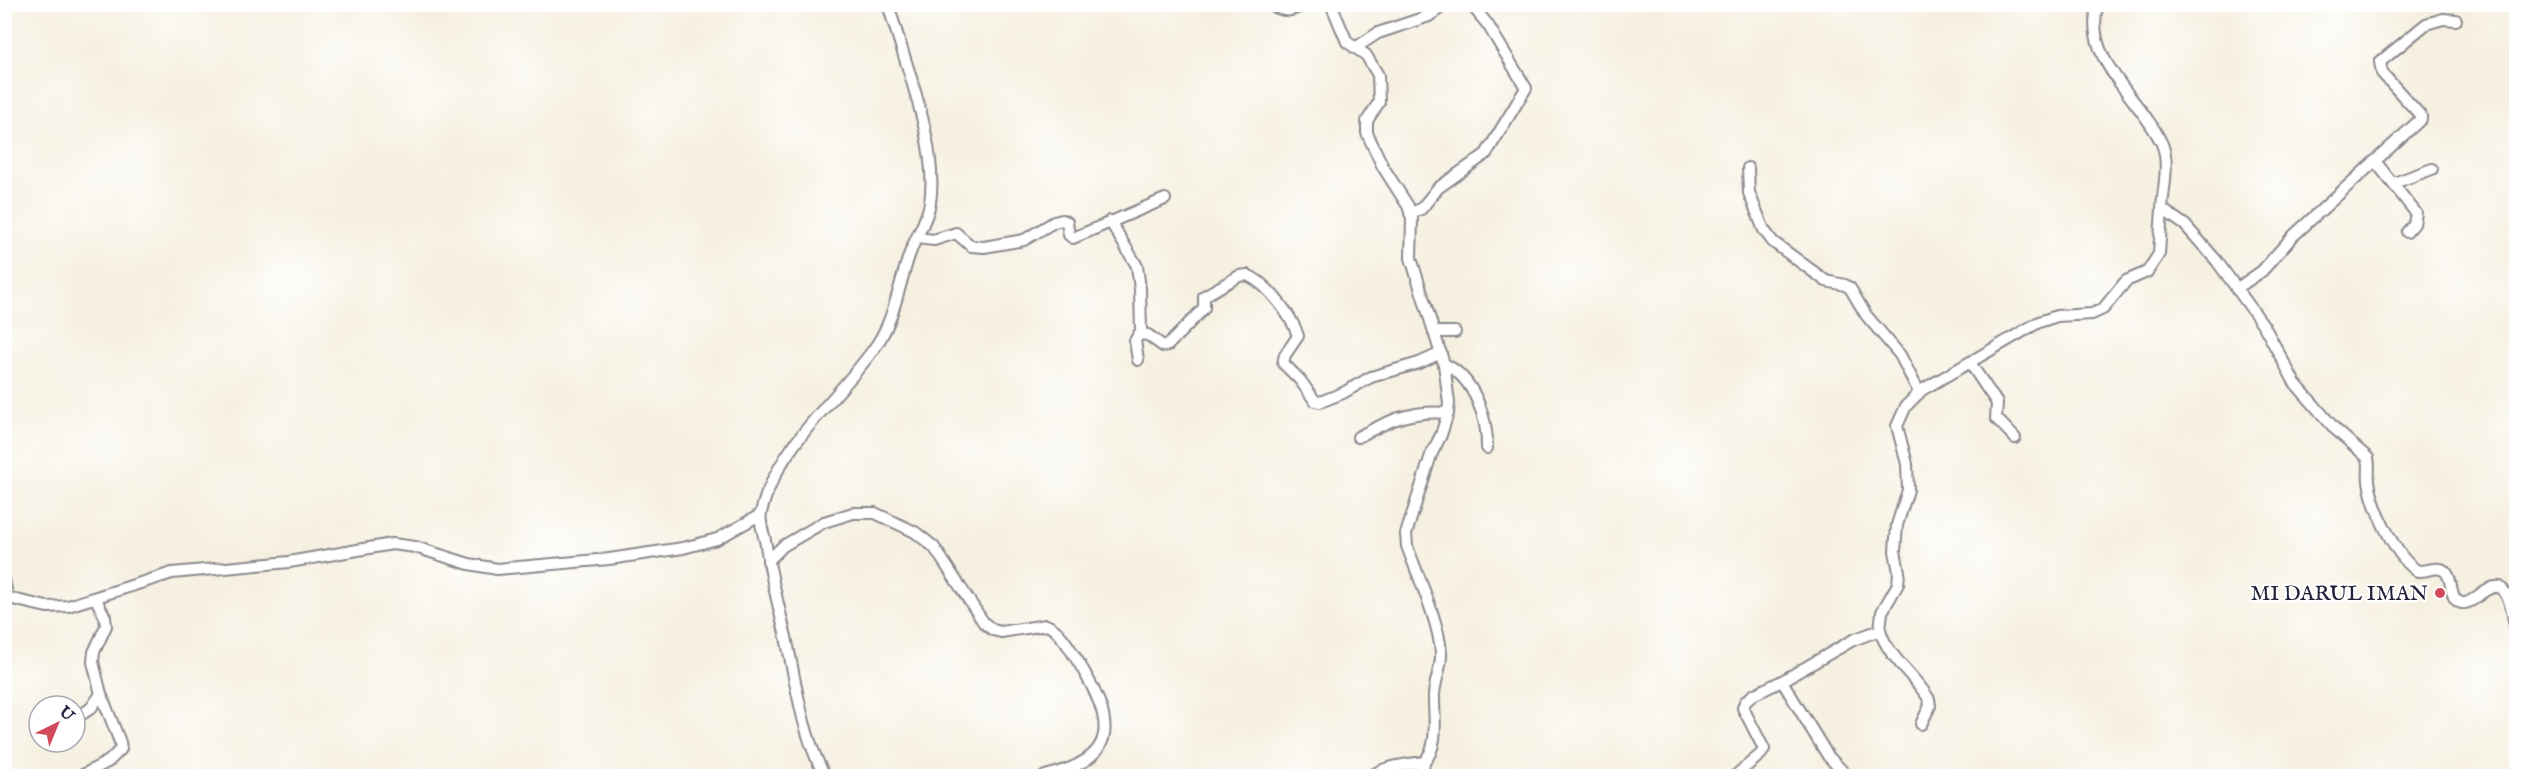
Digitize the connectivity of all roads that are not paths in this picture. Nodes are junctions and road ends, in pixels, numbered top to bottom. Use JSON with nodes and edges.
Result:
{"nodes":[{"id":1,"x":888,"y":4,"type":"edge"},
{"id":2,"x":1269,"y":4,"type":"edge"},
{"id":3,"x":1304,"y":4,"type":"edge"},
{"id":4,"x":1331,"y":4,"type":"edge"},
{"id":5,"x":1446,"y":4,"type":"edge"},
{"id":6,"x":1471,"y":4,"type":"edge"},
{"id":7,"x":2098,"y":4,"type":"edge"},
{"id":8,"x":2456,"y":20,"type":"dead end"},
{"id":9,"x":1355,"y":48,"type":"junction"},
{"id":10,"x":2375,"y":161,"type":"junction"},
{"id":11,"x":1748,"y":168,"type":"dead end"},
{"id":12,"x":2432,"y":169,"type":"dead end"},
{"id":13,"x":2394,"y":183,"type":"junction"},
{"id":14,"x":1165,"y":199,"type":"dead end"},
{"id":15,"x":2162,"y":209,"type":"junction"},
{"id":16,"x":1410,"y":213,"type":"junction"},
{"id":17,"x":1110,"y":221,"type":"junction"},
{"id":18,"x":2407,"y":232,"type":"dead end"},
{"id":19,"x":917,"y":238,"type":"junction"},
{"id":20,"x":2236,"y":290,"type":"junction"},
{"id":21,"x":1141,"y":332,"type":"junction"},
{"id":22,"x":1434,"y":332,"type":"junction"},
{"id":23,"x":1455,"y":332,"type":"dead end"},
{"id":24,"x":1442,"y":359,"type":"junction"},
{"id":25,"x":1138,"y":360,"type":"dead end"},
{"id":26,"x":1970,"y":363,"type":"junction"},
{"id":27,"x":1920,"y":392,"type":"junction"},
{"id":28,"x":1448,"y":413,"type":"junction"},
{"id":29,"x":1358,"y":437,"type":"dead end"},
{"id":30,"x":2016,"y":438,"type":"dead end"},
{"id":31,"x":1487,"y":448,"type":"dead end"},
{"id":32,"x":760,"y":516,"type":"junction"},
{"id":33,"x":768,"y":561,"type":"junction"},
{"id":34,"x":4,"y":580,"type":"edge"},
{"id":35,"x":6,"y":597,"type":"edge"},
{"id":36,"x":96,"y":598,"type":"junction"},
{"id":37,"x":1880,"y":630,"type":"junction"},
{"id":38,"x":2517,"y":630,"type":"edge"},
{"id":39,"x":1782,"y":681,"type":"junction"},
{"id":40,"x":101,"y":694,"type":"junction"},
{"id":41,"x":87,"y":711,"type":"edge"},
{"id":42,"x":1921,"y":723,"type":"dead end"},
{"id":43,"x":1424,"y":762,"type":"junction"},
{"id":44,"x":81,"y":777,"type":"edge"},
{"id":45,"x":825,"y":777,"type":"edge"},
{"id":46,"x":1045,"y":777,"type":"edge"},
{"id":47,"x":1371,"y":777,"type":"edge"},
{"id":48,"x":1422,"y":777,"type":"edge"},
{"id":49,"x":1735,"y":777,"type":"edge"},
{"id":50,"x":1847,"y":777,"type":"edge"}],
"edges":[{"from":1,"to":19,"type":"street"},
{"from":2,"to":3,"type":"street"},
{"from":4,"to":9,"type":"street"},
{"from":5,"to":9,"type":"street"},
{"from":6,"to":16,"type":"street"},
{"from":7,"to":15,"type":"street"},
{"from":8,"to":10,"type":"street"},
{"from":9,"to":16,"type":"street"},
{"from":10,"to":13,"type":"street"},
{"from":10,"to":20,"type":"street"},
{"from":11,"to":27,"type":"street"},
{"from":12,"to":13,"type":"street"},
{"from":13,"to":18,"type":"street"},
{"from":14,"to":17,"type":"street"},
{"from":15,"to":20,"type":"street"},
{"from":15,"to":26,"type":"street"},
{"from":16,"to":22,"type":"street"},
{"from":17,"to":19,"type":"street"},
{"from":17,"to":21,"type":"street"},
{"from":19,"to":32,"type":"street"},
{"from":20,"to":38,"type":"street"},
{"from":21,"to":24,"type":"street"},
{"from":21,"to":25,"type":"street"},
{"from":22,"to":23,"type":"street"},
{"from":22,"to":24,"type":"street"},
{"from":24,"to":28,"type":"street"},
{"from":24,"to":31,"type":"street"},
{"from":26,"to":27,"type":"street"},
{"from":26,"to":30,"type":"street"},
{"from":27,"to":37,"type":"street"},
{"from":28,"to":29,"type":"street"},
{"from":28,"to":43,"type":"street"},
{"from":32,"to":33,"type":"street"},
{"from":32,"to":36,"type":"street"},
{"from":33,"to":45,"type":"street"},
{"from":33,"to":46,"type":"street"},
{"from":34,"to":35,"type":"street"},
{"from":35,"to":36,"type":"street"},
{"from":36,"to":40,"type":"street"},
{"from":37,"to":39,"type":"street"},
{"from":37,"to":42,"type":"street"},
{"from":39,"to":49,"type":"street"},
{"from":39,"to":50,"type":"street"},
{"from":40,"to":41,"type":"street"},
{"from":40,"to":44,"type":"street"},
{"from":43,"to":47,"type":"street"},
{"from":43,"to":48,"type":"street"}]}
